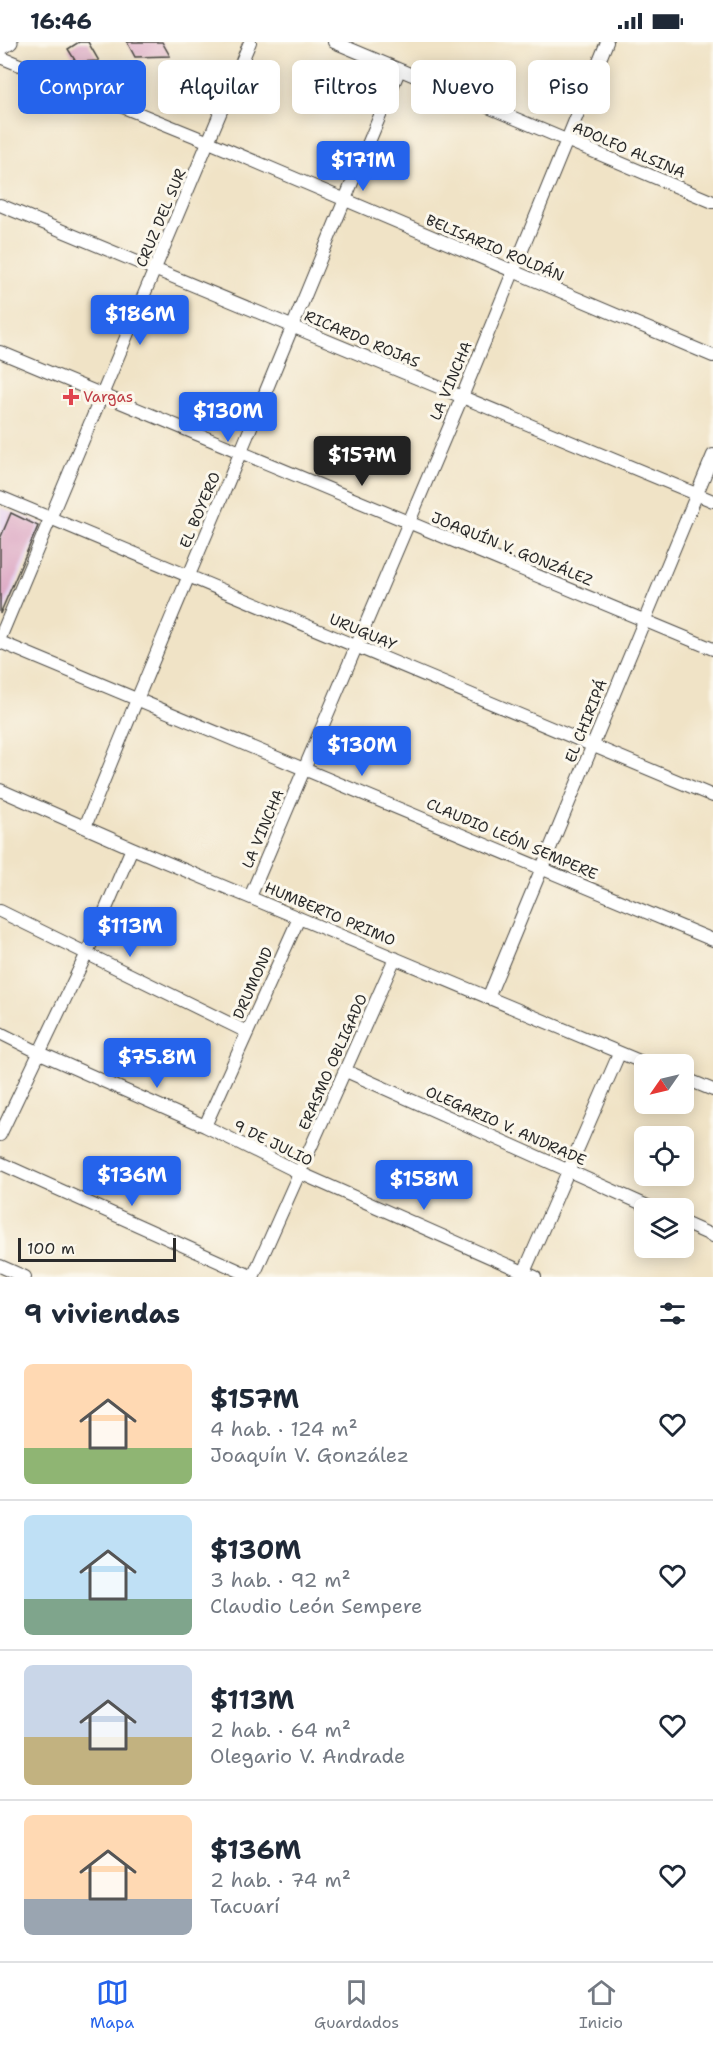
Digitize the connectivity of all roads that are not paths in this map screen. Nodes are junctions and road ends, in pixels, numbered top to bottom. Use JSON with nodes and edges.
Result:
{"nodes":[{"id":1,"x":250,"y":42,"type":"edge"},
{"id":2,"x":334,"y":42,"type":"edge"},
{"id":3,"x":607,"y":42,"type":"edge"},
{"id":4,"x":0,"y":57,"type":"edge"},
{"id":5,"x":376,"y":60,"type":"edge"},
{"id":6,"x":399,"y":70,"type":"edge"},
{"id":7,"x":380,"y":114,"type":"edge"},
{"id":8,"x":567,"y":140,"type":"junction"},
{"id":9,"x":209,"y":142,"type":"junction"},
{"id":10,"x":343,"y":200,"type":"junction"},
{"id":11,"x":713,"y":202,"type":"edge"},
{"id":12,"x":0,"y":205,"type":"edge"},
{"id":13,"x":156,"y":270,"type":"junction"},
{"id":14,"x":513,"y":271,"type":"junction"},
{"id":15,"x":293,"y":326,"type":"junction"},
{"id":16,"x":0,"y":352,"type":"edge"},
{"id":17,"x":713,"y":356,"type":"edge"},
{"id":18,"x":103,"y":395,"type":"junction"},
{"id":19,"x":462,"y":397,"type":"junction"},
{"id":20,"x":241,"y":452,"type":"junction"},
{"id":21,"x":713,"y":455,"type":"edge"},
{"id":22,"x":697,"y":495,"type":"junction"},
{"id":23,"x":0,"y":497,"type":"edge"},
{"id":24,"x":713,"y":501,"type":"edge"},
{"id":25,"x":51,"y":518,"type":"junction"},
{"id":26,"x":408,"y":522,"type":"junction"},
{"id":27,"x":189,"y":575,"type":"junction"},
{"id":28,"x":644,"y":620,"type":"junction"},
{"id":29,"x":0,"y":640,"type":"edge"},
{"id":30,"x":357,"y":646,"type":"junction"},
{"id":31,"x":713,"y":649,"type":"edge"},
{"id":32,"x":136,"y":699,"type":"junction"},
{"id":33,"x":593,"y":744,"type":"junction"},
{"id":34,"x":305,"y":769,"type":"junction"},
{"id":35,"x":0,"y":790,"type":"edge"},
{"id":36,"x":713,"y":796,"type":"edge"},
{"id":37,"x":85,"y":827,"type":"junction"},
{"id":38,"x":132,"y":848,"type":"junction"},
{"id":39,"x":541,"y":868,"type":"junction"},
{"id":40,"x":250,"y":897,"type":"junction"},
{"id":41,"x":0,"y":911,"type":"edge"},
{"id":42,"x":299,"y":918,"type":"junction"},
{"id":43,"x":713,"y":940,"type":"edge"},
{"id":44,"x":87,"y":953,"type":"junction"},
{"id":45,"x":395,"y":958,"type":"junction"},
{"id":46,"x":488,"y":998,"type":"junction"},
{"id":47,"x":247,"y":1032,"type":"junction"},
{"id":48,"x":0,"y":1033,"type":"edge"},
{"id":49,"x":40,"y":1053,"type":"junction"},
{"id":50,"x":619,"y":1053,"type":"junction"},
{"id":51,"x":634,"y":1059,"type":"edge"},
{"id":52,"x":346,"y":1071,"type":"junction"},
{"id":53,"x":694,"y":1082,"type":"edge"},
{"id":54,"x":713,"y":1089,"type":"edge"},
{"id":55,"x":205,"y":1126,"type":"junction"},
{"id":56,"x":0,"y":1135,"type":"edge"},
{"id":57,"x":0,"y":1163,"type":"edge"},
{"id":58,"x":568,"y":1170,"type":"junction"},
{"id":59,"x":300,"y":1173,"type":"junction"},
{"id":60,"x":634,"y":1200,"type":"edge"},
{"id":61,"x":694,"y":1227,"type":"edge"},
{"id":62,"x":713,"y":1236,"type":"edge"},
{"id":63,"x":0,"y":1266,"type":"edge"},
{"id":64,"x":527,"y":1275,"type":"edge"},
{"id":65,"x":25,"y":1277,"type":"edge"},
{"id":66,"x":253,"y":1277,"type":"edge"}],
"edges":[{"from":1,"to":9,"type":"street","name":"CRUZ DEL SUR"},
{"from":2,"to":5,"type":"street","name":"ADOLFO ALSINA"},
{"from":3,"to":8,"type":"street","name":"LA VINCHA"},
{"from":4,"to":9,"type":"street","name":"BELISARIO ROLDÁN"},
{"from":6,"to":8,"type":"street","name":"ADOLFO ALSINA"},
{"from":7,"to":10,"type":"street","name":"EL BOYERO"},
{"from":8,"to":11,"type":"street","name":"ADOLFO ALSINA"},
{"from":8,"to":14,"type":"street","name":"LA VINCHA"},
{"from":9,"to":10,"type":"street","name":"BELISARIO ROLDÁN"},
{"from":9,"to":13,"type":"street","name":"CRUZ DEL SUR"},
{"from":10,"to":14,"type":"street","name":"BELISARIO ROLDÁN"},
{"from":10,"to":15,"type":"street","name":"EL BOYERO"},
{"from":12,"to":13,"type":"street","name":"RICARDO ROJAS"},
{"from":13,"to":15,"type":"street","name":"RICARDO ROJAS"},
{"from":13,"to":18,"type":"street","name":"CRUZ DEL SUR"},
{"from":14,"to":17,"type":"street","name":"BELISARIO ROLDÁN"},
{"from":14,"to":19,"type":"street","name":"LA VINCHA"},
{"from":15,"to":19,"type":"street","name":"RICARDO ROJAS"},
{"from":15,"to":20,"type":"street","name":"EL BOYERO"},
{"from":16,"to":18,"type":"street","name":"JOAQUÍN V. GONZÁLEZ"},
{"from":18,"to":20,"type":"street","name":"JOAQUÍN V. GONZÁLEZ"},
{"from":18,"to":25,"type":"street","name":"CRUZ DEL SUR"},
{"from":19,"to":22,"type":"street","name":"RICARDO ROJAS"},
{"from":19,"to":26,"type":"street","name":"LA VINCHA"},
{"from":20,"to":26,"type":"street","name":"JOAQUÍN V. GONZÁLEZ"},
{"from":20,"to":27,"type":"street","name":"EL BOYERO"},
{"from":21,"to":22,"type":"street","name":"EL CHIRIPÁ"},
{"from":22,"to":24,"type":"street","name":"RICARDO ROJAS"},
{"from":22,"to":28,"type":"street","name":"EL CHIRIPÁ"},
{"from":23,"to":25,"type":"street","name":"URUGUAY"},
{"from":25,"to":27,"type":"street","name":"URUGUAY"},
{"from":25,"to":29,"type":"street","name":"CRUZ DEL SUR"},
{"from":26,"to":28,"type":"street","name":"JOAQUÍN V. GONZÁLEZ"},
{"from":26,"to":30,"type":"street","name":"LA VINCHA"},
{"from":27,"to":30,"type":"street","name":"URUGUAY"},
{"from":27,"to":32,"type":"street","name":"EL BOYERO"},
{"from":28,"to":31,"type":"street","name":"JOAQUÍN V. GONZÁLEZ"},
{"from":28,"to":33,"type":"street","name":"EL CHIRIPÁ"},
{"from":29,"to":32,"type":"street","name":"CLAUDIO LEÓN SEMPERE"},
{"from":30,"to":33,"type":"street","name":"URUGUAY"},
{"from":30,"to":34,"type":"street","name":"LA VINCHA"},
{"from":32,"to":34,"type":"street","name":"CLAUDIO LEÓN SEMPERE"},
{"from":32,"to":37,"type":"street","name":"EL BOYERO"},
{"from":33,"to":36,"type":"street","name":"URUGUAY"},
{"from":33,"to":39,"type":"street","name":"EL CHIRIPÁ"},
{"from":34,"to":39,"type":"street","name":"CLAUDIO LEÓN SEMPERE"},
{"from":34,"to":40,"type":"street","name":"LA VINCHA"},
{"from":35,"to":37,"type":"street","name":"HUMBERTO PRIMO"},
{"from":37,"to":38,"type":"street","name":"HUMBERTO PRIMO"},
{"from":38,"to":40,"type":"street","name":"HUMBERTO PRIMO"},
{"from":38,"to":44,"type":"street"},
{"from":39,"to":43,"type":"street","name":"CLAUDIO LEÓN SEMPERE"},
{"from":39,"to":46,"type":"street","name":"EL CHIRIPÁ"},
{"from":40,"to":42,"type":"street","name":"HUMBERTO PRIMO"},
{"from":41,"to":44,"type":"street"},
{"from":42,"to":45,"type":"street","name":"HUMBERTO PRIMO"},
{"from":42,"to":47,"type":"street","name":"DRUMOND"},
{"from":44,"to":47,"type":"street"},
{"from":44,"to":49,"type":"street"},
{"from":45,"to":46,"type":"street","name":"HUMBERTO PRIMO"},
{"from":45,"to":52,"type":"street","name":"ERASMO OBLIGADO"},
{"from":46,"to":50,"type":"street","name":"HUMBERTO PRIMO"},
{"from":47,"to":55,"type":"street","name":"DRUMOND"},
{"from":48,"to":49,"type":"street","name":"9 DE JULIO"},
{"from":49,"to":55,"type":"street","name":"9 DE JULIO"},
{"from":49,"to":56,"type":"street"},
{"from":50,"to":51,"type":"street","name":"HUMBERTO PRIMO"},
{"from":50,"to":58,"type":"street"},
{"from":52,"to":58,"type":"street","name":"OLEGARIO V. ANDRADE"},
{"from":52,"to":59,"type":"street","name":"ERASMO OBLIGADO"},
{"from":53,"to":54,"type":"street"},
{"from":55,"to":59,"type":"street","name":"9 DE JULIO"},
{"from":57,"to":66,"type":"street"},
{"from":58,"to":60,"type":"street","name":"OLEGARIO V. ANDRADE"},
{"from":58,"to":64,"type":"street"},
{"from":59,"to":64,"type":"street","name":"9 DE JULIO"},
{"from":59,"to":66,"type":"street","name":"ERASMO OBLIGADO"},
{"from":61,"to":62,"type":"street"},
{"from":63,"to":65,"type":"street"}]}
